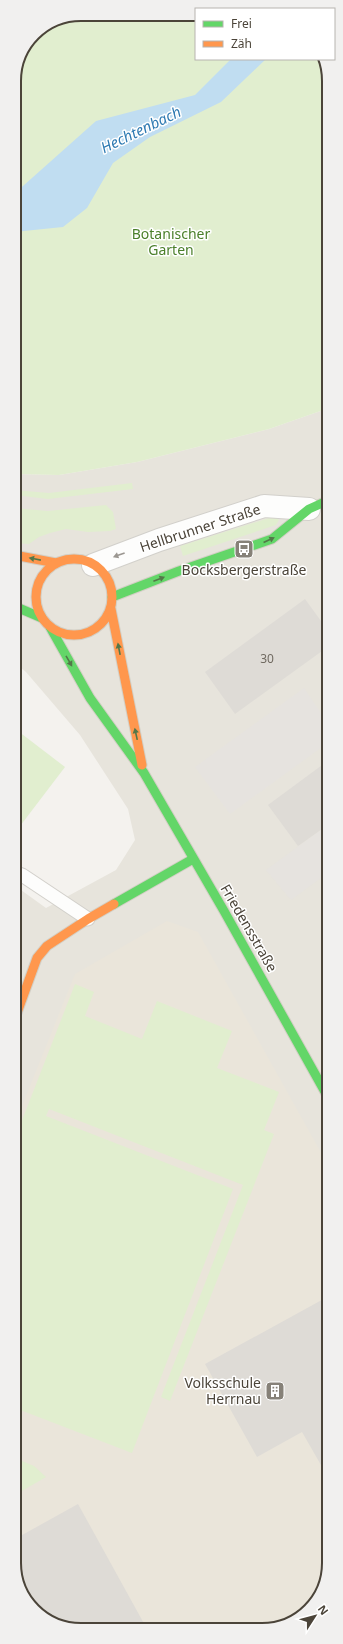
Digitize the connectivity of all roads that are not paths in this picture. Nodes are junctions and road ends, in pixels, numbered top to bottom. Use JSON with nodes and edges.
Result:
{"nodes":[{"id":1,"x":322,"y":503,"type":"edge"},
{"id":2,"x":309,"y":509,"type":"junction"},
{"id":3,"x":21,"y":556,"type":"edge"},
{"id":4,"x":56,"y":563,"type":"junction"},
{"id":5,"x":93,"y":565,"type":"junction"},
{"id":6,"x":112,"y":597,"type":"junction"},
{"id":7,"x":21,"y":609,"type":"edge"},
{"id":8,"x":111,"y":609,"type":"junction"},
{"id":9,"x":42,"y":618,"type":"junction"},
{"id":10,"x":50,"y":628,"type":"junction"},
{"id":11,"x":144,"y":773,"type":"junction"},
{"id":12,"x":193,"y":859,"type":"junction"},
{"id":13,"x":21,"y":875,"type":"edge"},
{"id":14,"x":88,"y":919,"type":"junction"},
{"id":15,"x":21,"y":1002,"type":"edge"},
{"id":16,"x":322,"y":1086,"type":"edge"}],
"edges":[{"from":1,"to":2,"type":"street","name":"Hellbrunner Straße"},
{"from":2,"to":5,"type":"street","name":"Hellbrunner Straße","one_way":true},
{"from":6,"to":2,"type":"street","name":"Hellbrunner Straße","one_way":true},
{"from":4,"to":3,"type":"street","one_way":true},
{"from":4,"to":5,"type":"street"},
{"from":4,"to":9,"type":"street"},
{"from":5,"to":6,"type":"street"},
{"from":6,"to":8,"type":"street"},
{"from":7,"to":9,"type":"street"},
{"from":8,"to":10,"type":"street"},
{"from":11,"to":8,"type":"street","name":"Friedensstraße","one_way":true},
{"from":9,"to":10,"type":"street"},
{"from":10,"to":11,"type":"street","name":"Friedensstraße","one_way":true},
{"from":11,"to":12,"type":"street","name":"Friedensstraße"},
{"from":12,"to":14,"type":"street"},
{"from":12,"to":16,"type":"street","name":"Friedensstraße"},
{"from":13,"to":14,"type":"lane"},
{"from":14,"to":15,"type":"street"}]}
